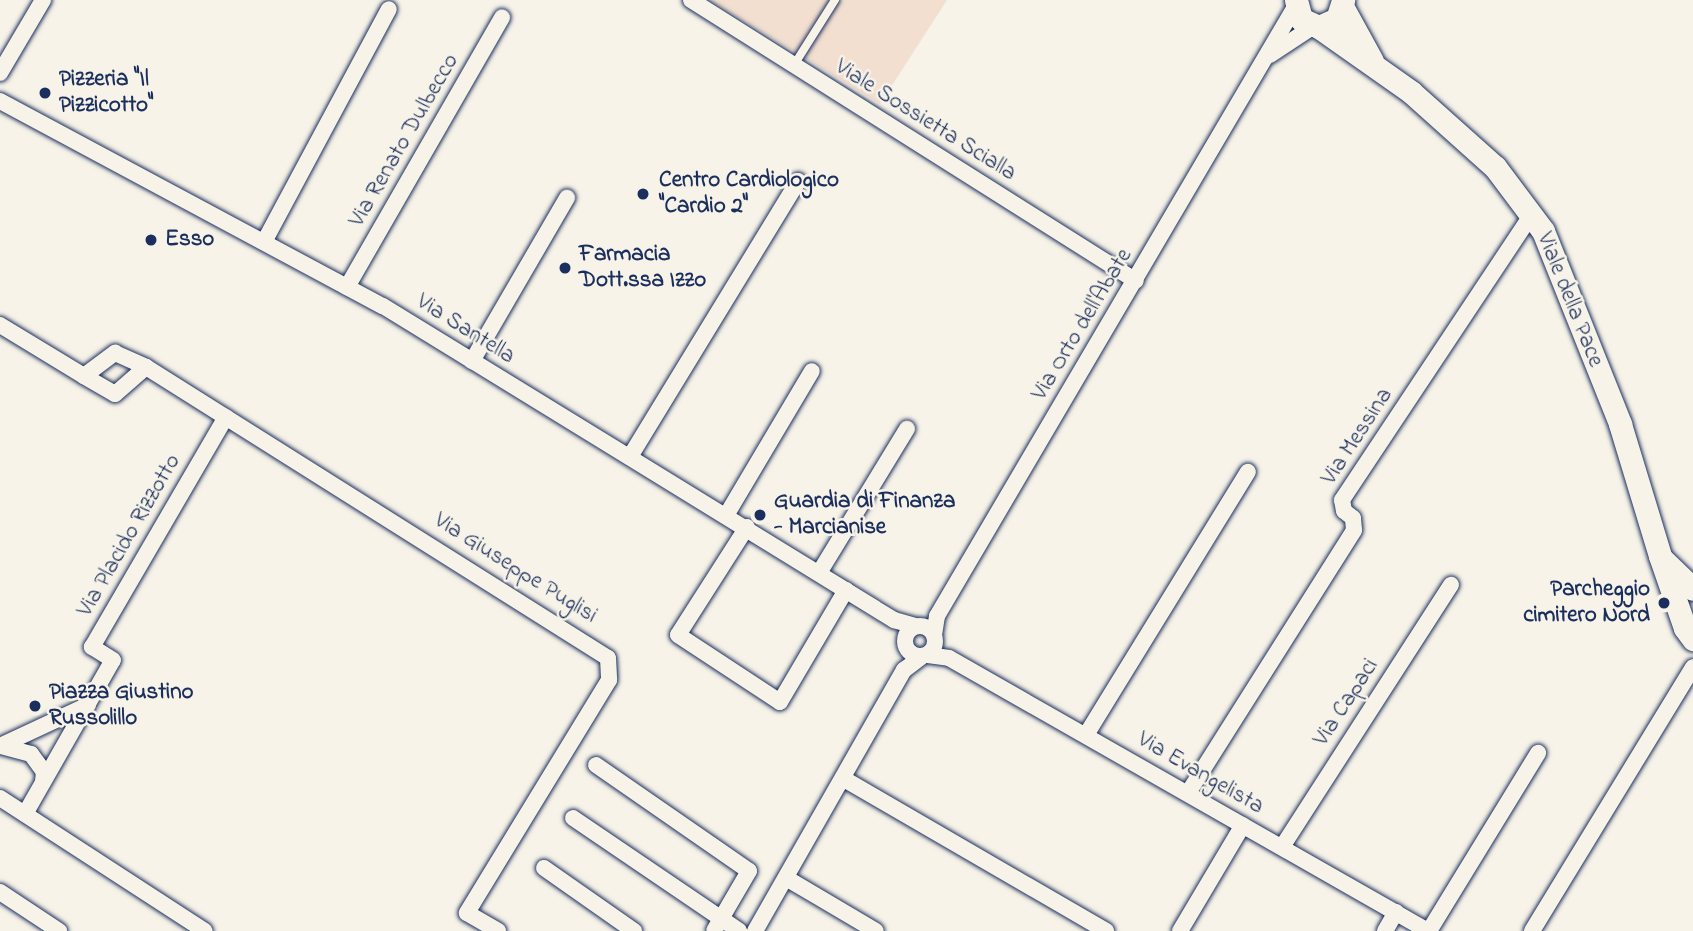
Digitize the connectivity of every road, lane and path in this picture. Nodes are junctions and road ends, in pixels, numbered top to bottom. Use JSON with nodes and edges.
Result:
{"nodes":[{"id":1,"x":43,"y":0,"type":"edge"},
{"id":2,"x":691,"y":0,"type":"edge"},
{"id":3,"x":835,"y":0,"type":"edge"},
{"id":4,"x":1296,"y":3,"type":"edge"},
{"id":5,"x":1343,"y":4,"type":"edge"},
{"id":6,"x":389,"y":9,"type":"dead end"},
{"id":7,"x":502,"y":17,"type":"dead end"},
{"id":8,"x":1316,"y":27,"type":"junction"},
{"id":9,"x":1268,"y":57,"type":"junction"},
{"id":10,"x":1374,"y":63,"type":"junction"},
{"id":11,"x":794,"y":65,"type":"junction"},
{"id":12,"x":0,"y":73,"type":"edge"},
{"id":13,"x":0,"y":101,"type":"edge"},
{"id":14,"x":799,"y":181,"type":"dead end"},
{"id":15,"x":567,"y":198,"type":"dead end"},
{"id":16,"x":1532,"y":214,"type":"junction"},
{"id":17,"x":264,"y":242,"type":"junction"},
{"id":18,"x":1136,"y":281,"type":"junction"},
{"id":19,"x":347,"y":287,"type":"junction"},
{"id":20,"x":0,"y":325,"type":"edge"},
{"id":21,"x":472,"y":361,"type":"junction"},
{"id":22,"x":146,"y":368,"type":"junction"},
{"id":23,"x":813,"y":371,"type":"dead end"},
{"id":24,"x":84,"y":376,"type":"junction"},
{"id":25,"x":226,"y":417,"type":"junction"},
{"id":26,"x":907,"y":429,"type":"dead end"},
{"id":27,"x":631,"y":455,"type":"junction"},
{"id":28,"x":1248,"y":472,"type":"dead end"},
{"id":29,"x":727,"y":514,"type":"junction"},
{"id":30,"x":747,"y":527,"type":"junction"},
{"id":31,"x":1660,"y":556,"type":"junction"},
{"id":32,"x":819,"y":573,"type":"junction"},
{"id":33,"x":1451,"y":584,"type":"dead end"},
{"id":34,"x":1693,"y":589,"type":"edge"},
{"id":35,"x":846,"y":590,"type":"junction"},
{"id":36,"x":1693,"y":639,"type":"edge"},
{"id":37,"x":920,"y":641,"type":"junction"},
{"id":38,"x":1693,"y":667,"type":"edge"},
{"id":39,"x":88,"y":705,"type":"junction"},
{"id":40,"x":1086,"y":735,"type":"junction"},
{"id":41,"x":1,"y":746,"type":"edge"},
{"id":42,"x":1538,"y":753,"type":"dead end"},
{"id":43,"x":596,"y":765,"type":"dead end"},
{"id":44,"x":844,"y":779,"type":"junction"},
{"id":45,"x":43,"y":782,"type":"junction"},
{"id":46,"x":1188,"y":793,"type":"junction"},
{"id":47,"x":0,"y":798,"type":"edge"},
{"id":48,"x":25,"y":814,"type":"junction"},
{"id":49,"x":573,"y":818,"type":"dead end"},
{"id":50,"x":1243,"y":825,"type":"junction"},
{"id":51,"x":1282,"y":847,"type":"junction"},
{"id":52,"x":544,"y":868,"type":"dead end"},
{"id":53,"x":786,"y":878,"type":"junction"},
{"id":54,"x":0,"y":891,"type":"edge"},
{"id":55,"x":1396,"y":912,"type":"junction"},
{"id":56,"x":718,"y":925,"type":"edge"},
{"id":57,"x":487,"y":928,"type":"edge"},
{"id":58,"x":59,"y":931,"type":"edge"},
{"id":59,"x":205,"y":931,"type":"edge"},
{"id":60,"x":634,"y":931,"type":"edge"},
{"id":61,"x":739,"y":931,"type":"edge"},
{"id":62,"x":755,"y":931,"type":"edge"},
{"id":63,"x":876,"y":931,"type":"edge"},
{"id":64,"x":1106,"y":931,"type":"edge"},
{"id":65,"x":1180,"y":931,"type":"edge"},
{"id":66,"x":1385,"y":931,"type":"edge"},
{"id":67,"x":1429,"y":931,"type":"edge"},
{"id":68,"x":1532,"y":931,"type":"edge"}],
"edges":[{"from":1,"to":12,"type":"street"},
{"from":2,"to":11,"type":"street","name":"Viale Sossietta Scialla"},
{"from":3,"to":11,"type":"lane"},
{"from":4,"to":8,"type":"street","name":"Viale della Pace"},
{"from":4,"to":9,"type":"street","name":"Via Orto dell'Abate"},
{"from":5,"to":8,"type":"street"},
{"from":5,"to":10,"type":"street","name":"Viale della Pace"},
{"from":6,"to":17,"type":"street"},
{"from":7,"to":19,"type":"street","name":"Via Renato Dulbecco"},
{"from":8,"to":9,"type":"street"},
{"from":8,"to":10,"type":"street","name":"Viale della Pace"},
{"from":9,"to":18,"type":"street","name":"Via Orto dell'Abate"},
{"from":10,"to":16,"type":"street","name":"Viale della Pace"},
{"from":11,"to":18,"type":"street","name":"Viale Sossietta Scialla"},
{"from":13,"to":17,"type":"street","name":"Via Santella"},
{"from":14,"to":27,"type":"street"},
{"from":15,"to":21,"type":"street"},
{"from":16,"to":31,"type":"street","name":"Viale della Pace"},
{"from":16,"to":46,"type":"street","name":"Via Messina"},
{"from":17,"to":19,"type":"street","name":"Via Santella"},
{"from":18,"to":37,"type":"street","name":"Via Orto dell'Abate"},
{"from":19,"to":21,"type":"street","name":"Via Santella"},
{"from":20,"to":24,"type":"street"},
{"from":21,"to":27,"type":"street","name":"Via Santella"},
{"from":22,"to":24,"type":"street","name":"Via Giuseppe Puglisi"},
{"from":22,"to":24,"type":"street"},
{"from":22,"to":25,"type":"street","name":"Via Giuseppe Puglisi"},
{"from":23,"to":29,"type":"street"},
{"from":25,"to":39,"type":"street","name":"Via Placido Rizzotto"},
{"from":25,"to":57,"type":"street","name":"Via Giuseppe Puglisi"},
{"from":26,"to":32,"type":"street"},
{"from":27,"to":29,"type":"street","name":"Via Santella"},
{"from":28,"to":40,"type":"street"},
{"from":29,"to":30,"type":"street","name":"Via Santella"},
{"from":30,"to":32,"type":"street","name":"Via Santella"},
{"from":30,"to":35,"type":"street"},
{"from":31,"to":34,"type":"street","name":"Viale della Pace"},
{"from":31,"to":36,"type":"street","name":"Viale della Pace"},
{"from":32,"to":35,"type":"street","name":"Via Santella"},
{"from":33,"to":51,"type":"street","name":"Via Capaci"},
{"from":35,"to":37,"type":"street","name":"Via Santella"},
{"from":37,"to":40,"type":"street","name":"Via Evangelista"},
{"from":37,"to":44,"type":"street"},
{"from":38,"to":68,"type":"street"},
{"from":39,"to":41,"type":"street"},
{"from":39,"to":45,"type":"street","name":"Via Placido Rizzotto"},
{"from":40,"to":46,"type":"street","name":"Via Evangelista"},
{"from":41,"to":45,"type":"street"},
{"from":42,"to":67,"type":"street"},
{"from":43,"to":56,"type":"street"},
{"from":44,"to":53,"type":"street"},
{"from":44,"to":64,"type":"street"},
{"from":45,"to":48,"type":"street","name":"Via Placido Rizzotto"},
{"from":46,"to":50,"type":"street","name":"Via Evangelista"},
{"from":47,"to":48,"type":"street"},
{"from":48,"to":59,"type":"street"},
{"from":49,"to":56,"type":"street"},
{"from":50,"to":51,"type":"street","name":"Via Evangelista"},
{"from":50,"to":65,"type":"street"},
{"from":51,"to":55,"type":"street","name":"Via Evangelista"},
{"from":52,"to":60,"type":"street"},
{"from":53,"to":62,"type":"street"},
{"from":53,"to":63,"type":"street"},
{"from":54,"to":58,"type":"street"},
{"from":55,"to":66,"type":"street"},
{"from":55,"to":67,"type":"street","name":"Via Evangelista"},
{"from":56,"to":61,"type":"street"}]}
